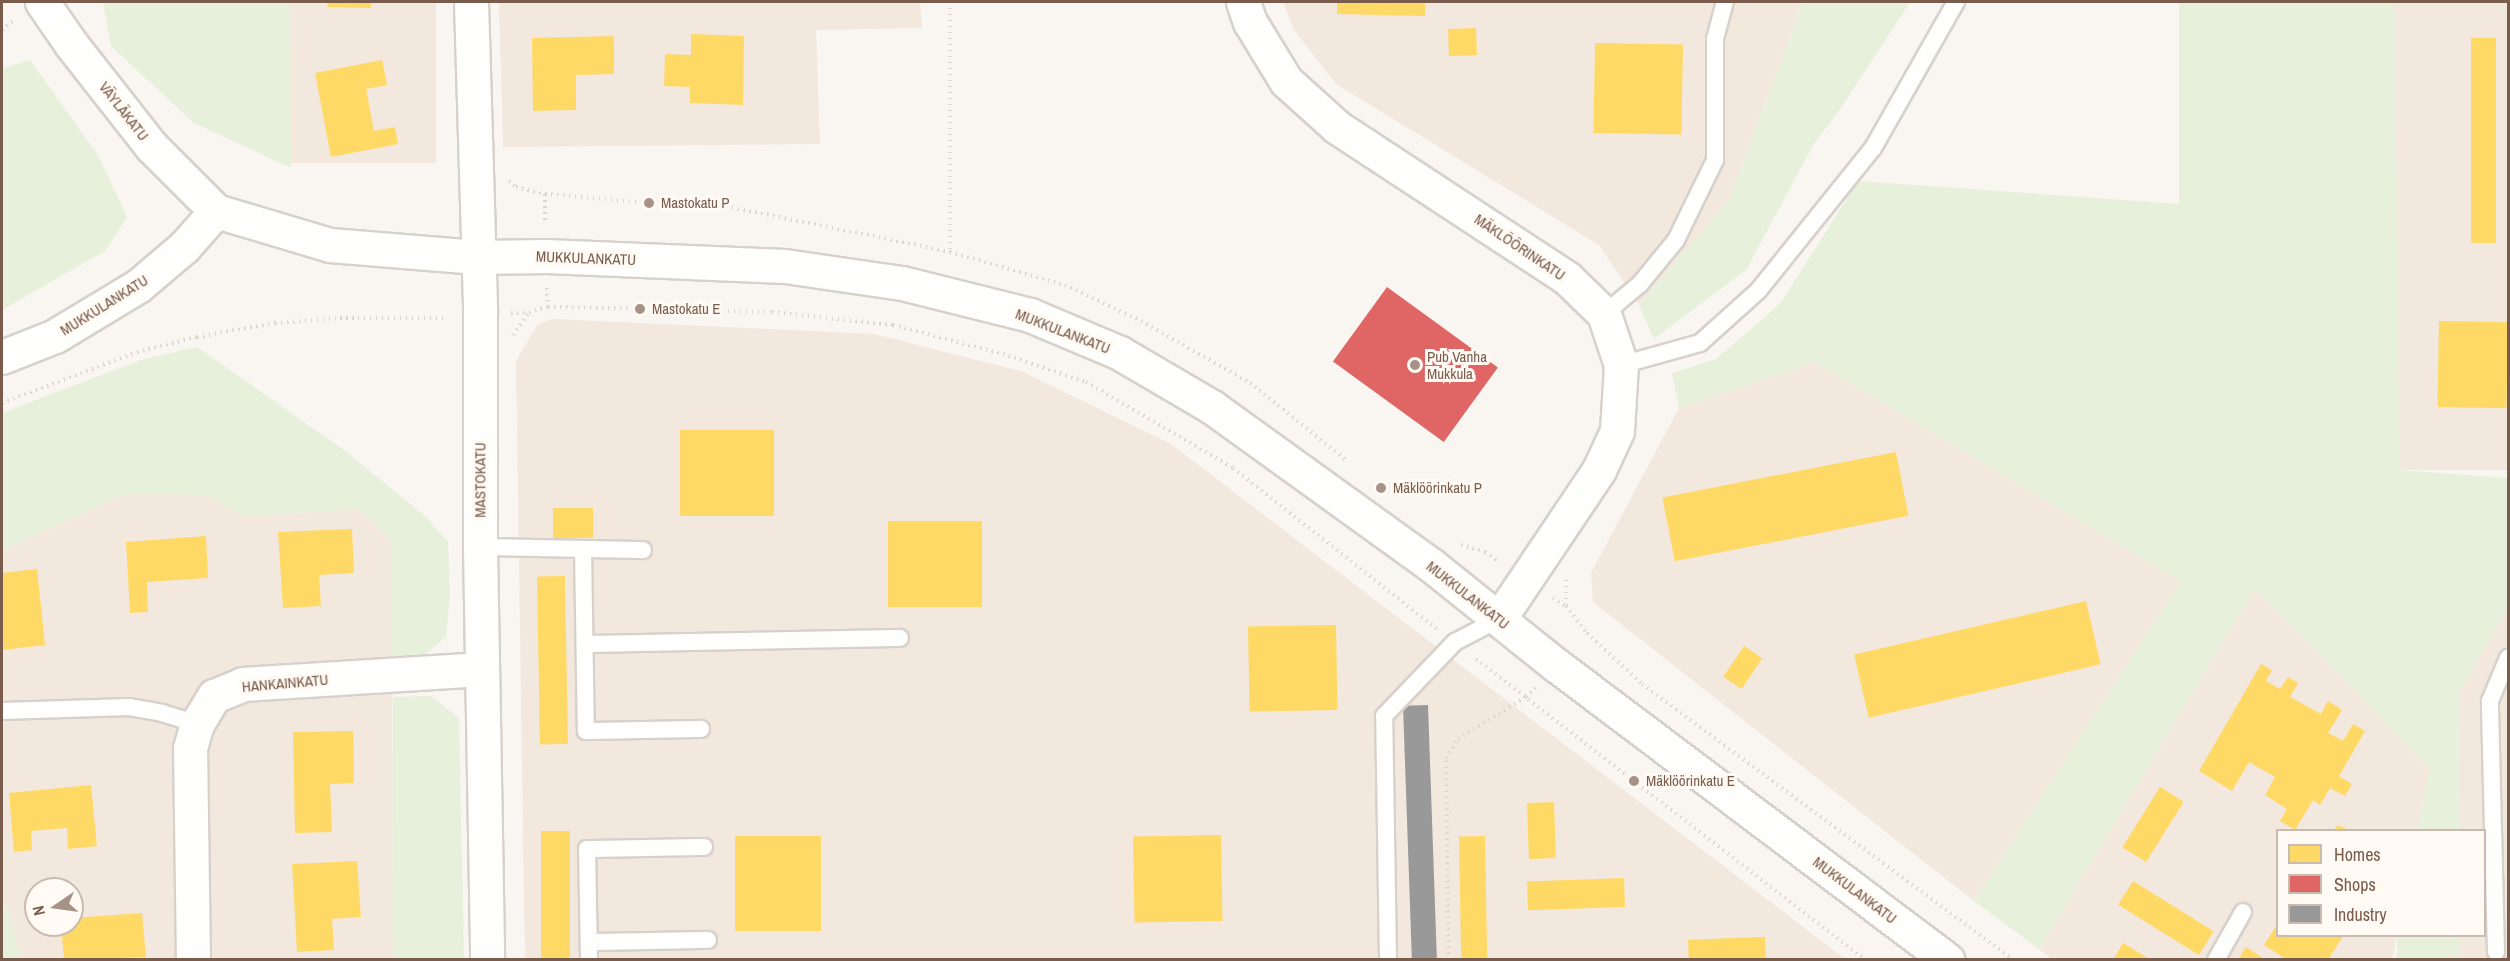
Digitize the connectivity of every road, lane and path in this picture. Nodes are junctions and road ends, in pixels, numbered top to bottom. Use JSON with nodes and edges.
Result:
{"nodes":[{"id":1,"x":471,"y":2,"type":"edge"},
{"id":2,"x":950,"y":2,"type":"edge"},
{"id":3,"x":1243,"y":2,"type":"edge"},
{"id":4,"x":1725,"y":2,"type":"edge"},
{"id":5,"x":1956,"y":2,"type":"edge"},
{"id":6,"x":29,"y":10,"type":"edge"},
{"id":7,"x":2,"y":30,"type":"edge"},
{"id":8,"x":216,"y":211,"type":"junction"},
{"id":9,"x":950,"y":252,"type":"dead end"},
{"id":10,"x":477,"y":257,"type":"junction"},
{"id":11,"x":548,"y":307,"type":"dead end"},
{"id":12,"x":529,"y":312,"type":"dead end"},
{"id":13,"x":480,"y":313,"type":"junction"},
{"id":14,"x":1604,"y":314,"type":"junction"},
{"id":15,"x":2,"y":357,"type":"edge"},
{"id":16,"x":1621,"y":365,"type":"junction"},
{"id":17,"x":2,"y":403,"type":"edge"},
{"id":18,"x":480,"y":547,"type":"junction"},
{"id":19,"x":583,"y":549,"type":"junction"},
{"id":20,"x":643,"y":550,"type":"dead end"},
{"id":21,"x":1499,"y":619,"type":"junction"},
{"id":22,"x":1587,"y":633,"type":"dead end"},
{"id":23,"x":900,"y":638,"type":"dead end"},
{"id":24,"x":1455,"y":642,"type":"junction"},
{"id":25,"x":585,"y":644,"type":"junction"},
{"id":26,"x":2508,"y":658,"type":"edge"},
{"id":27,"x":1556,"y":665,"type":"junction"},
{"id":28,"x":482,"y":669,"type":"junction"},
{"id":29,"x":1526,"y":697,"type":"junction"},
{"id":30,"x":2,"y":711,"type":"edge"},
{"id":31,"x":197,"y":723,"type":"junction"},
{"id":32,"x":701,"y":729,"type":"dead end"},
{"id":33,"x":704,"y":847,"type":"dead end"},
{"id":34,"x":2243,"y":912,"type":"dead end"},
{"id":35,"x":708,"y":940,"type":"dead end"},
{"id":36,"x":589,"y":942,"type":"junction"},
{"id":37,"x":2496,"y":952,"type":"dead end"},
{"id":38,"x":193,"y":960,"type":"edge"},
{"id":39,"x":487,"y":960,"type":"edge"},
{"id":40,"x":589,"y":960,"type":"edge"},
{"id":41,"x":1388,"y":960,"type":"edge"},
{"id":42,"x":1448,"y":960,"type":"edge"},
{"id":43,"x":1864,"y":960,"type":"edge"},
{"id":44,"x":1947,"y":960,"type":"edge"},
{"id":45,"x":2216,"y":960,"type":"edge"}],
"edges":[{"from":1,"to":10,"type":"street","name":"MASTOKATU"},
{"from":2,"to":9,"type":"path"},
{"from":3,"to":14,"type":"street","name":"MÄKLÖÖRINKATU"},
{"from":4,"to":14,"type":"lane"},
{"from":5,"to":16,"type":"lane"},
{"from":6,"to":7,"type":"path"},
{"from":6,"to":8,"type":"street","name":"VÄYLÄKATU"},
{"from":8,"to":10,"type":"street","name":"MUKKULANKATU"},
{"from":8,"to":15,"type":"street","name":"MUKKULANKATU"},
{"from":10,"to":13,"type":"street","name":"MASTOKATU"},
{"from":10,"to":21,"type":"street","name":"MUKKULANKATU"},
{"from":11,"to":24,"type":"path"},
{"from":12,"to":13,"type":"path"},
{"from":13,"to":17,"type":"path"},
{"from":13,"to":18,"type":"street","name":"MASTOKATU"},
{"from":14,"to":16,"type":"street","name":"MÄKLÖÖRINKATU"},
{"from":16,"to":21,"type":"street","name":"MÄKLÖÖRINKATU"},
{"from":18,"to":19,"type":"lane"},
{"from":18,"to":28,"type":"street","name":"MASTOKATU"},
{"from":19,"to":20,"type":"lane"},
{"from":19,"to":25,"type":"lane"},
{"from":21,"to":24,"type":"lane"},
{"from":21,"to":27,"type":"street","name":"MUKKULANKATU"},
{"from":22,"to":27,"type":"path"},
{"from":23,"to":25,"type":"lane"},
{"from":24,"to":29,"type":"path"},
{"from":24,"to":41,"type":"lane"},
{"from":25,"to":32,"type":"lane"},
{"from":26,"to":37,"type":"lane"},
{"from":27,"to":29,"type":"path"},
{"from":27,"to":44,"type":"street","name":"MUKKULANKATU"},
{"from":28,"to":31,"type":"street","name":"HANKAINKATU"},
{"from":28,"to":39,"type":"street","name":"MASTOKATU"},
{"from":29,"to":42,"type":"path"},
{"from":29,"to":43,"type":"path"},
{"from":30,"to":31,"type":"lane"},
{"from":31,"to":38,"type":"street","name":"HANKAINKATU"},
{"from":33,"to":36,"type":"lane"},
{"from":34,"to":45,"type":"lane"},
{"from":35,"to":36,"type":"lane"},
{"from":36,"to":40,"type":"lane"}]}
